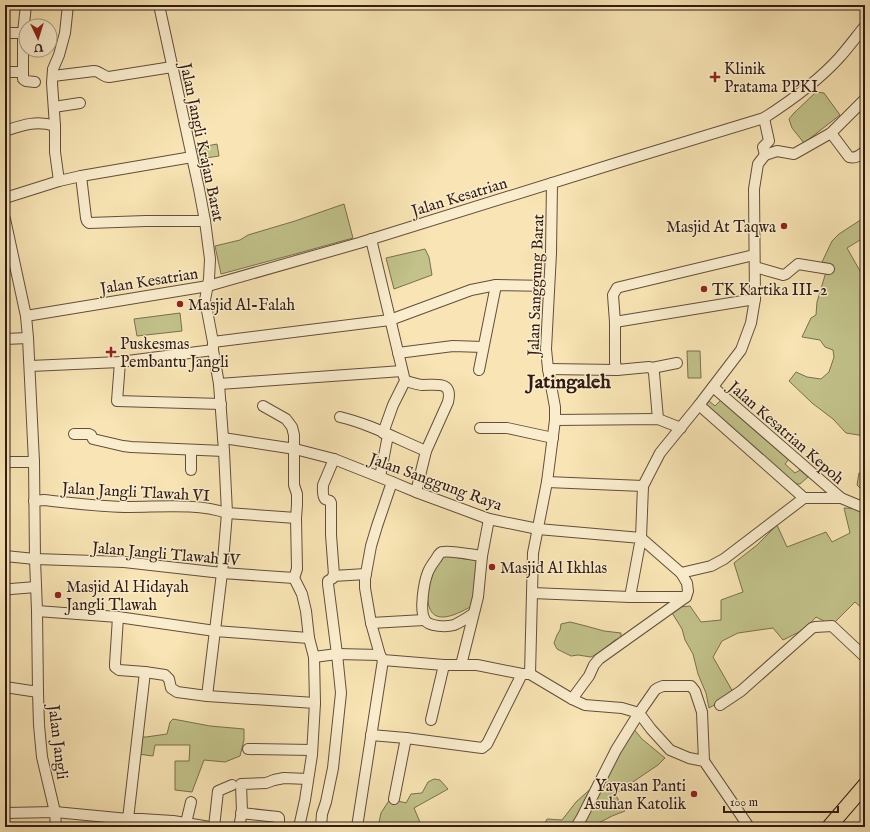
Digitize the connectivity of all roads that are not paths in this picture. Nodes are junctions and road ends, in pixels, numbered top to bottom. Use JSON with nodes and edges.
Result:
{"nodes":[{"id":1,"x":26,"y":5,"type":"edge"},
{"id":2,"x":68,"y":5,"type":"edge"},
{"id":3,"x":159,"y":5,"type":"edge"},
{"id":4,"x":25,"y":18,"type":"edge"},
{"id":5,"x":865,"y":26,"type":"edge"},
{"id":6,"x":5,"y":33,"type":"edge"},
{"id":7,"x":18,"y":33,"type":"edge"},
{"id":8,"x":22,"y":58,"type":"edge"},
{"id":9,"x":172,"y":67,"type":"junction"},
{"id":10,"x":5,"y":72,"type":"edge"},
{"id":11,"x":22,"y":72,"type":"junction"},
{"id":12,"x":53,"y":76,"type":"junction"},
{"id":13,"x":34,"y":82,"type":"dead end"},
{"id":14,"x":865,"y":99,"type":"edge"},
{"id":15,"x":80,"y":103,"type":"dead end"},
{"id":16,"x":54,"y":107,"type":"junction"},
{"id":17,"x":761,"y":119,"type":"junction"},
{"id":18,"x":55,"y":126,"type":"junction"},
{"id":19,"x":5,"y":131,"type":"edge"},
{"id":20,"x":831,"y":132,"type":"junction"},
{"id":21,"x":766,"y":148,"type":"junction"},
{"id":22,"x":865,"y":151,"type":"edge"},
{"id":23,"x":192,"y":157,"type":"junction"},
{"id":24,"x":81,"y":176,"type":"junction"},
{"id":25,"x":60,"y":181,"type":"junction"},
{"id":26,"x":552,"y":183,"type":"junction"},
{"id":27,"x":5,"y":198,"type":"edge"},
{"id":28,"x":5,"y":219,"type":"edge"},
{"id":29,"x":204,"y":221,"type":"junction"},
{"id":30,"x":371,"y":239,"type":"junction"},
{"id":31,"x":754,"y":255,"type":"junction"},
{"id":32,"x":755,"y":267,"type":"junction"},
{"id":33,"x":829,"y":269,"type":"dead end"},
{"id":34,"x":496,"y":285,"type":"junction"},
{"id":35,"x":208,"y":286,"type":"junction"},
{"id":36,"x":549,"y":286,"type":"junction"},
{"id":37,"x":755,"y":299,"type":"junction"},
{"id":38,"x":26,"y":316,"type":"junction"},
{"id":39,"x":390,"y":320,"type":"junction"},
{"id":40,"x":615,"y":322,"type":"junction"},
{"id":41,"x":28,"y":338,"type":"junction"},
{"id":42,"x":5,"y":339,"type":"edge"},
{"id":43,"x":213,"y":346,"type":"junction"},
{"id":44,"x":483,"y":347,"type":"junction"},
{"id":45,"x":398,"y":353,"type":"junction"},
{"id":46,"x":120,"y":362,"type":"junction"},
{"id":47,"x":677,"y":363,"type":"dead end"},
{"id":48,"x":30,"y":366,"type":"junction"},
{"id":49,"x":652,"y":368,"type":"junction"},
{"id":50,"x":548,"y":369,"type":"junction"},
{"id":51,"x":479,"y":370,"type":"dead end"},
{"id":52,"x":617,"y":370,"type":"junction"},
{"id":53,"x":404,"y":376,"type":"junction"},
{"id":54,"x":219,"y":384,"type":"junction"},
{"id":55,"x":713,"y":387,"type":"junction"},
{"id":56,"x":221,"y":404,"type":"junction"},
{"id":57,"x":699,"y":405,"type":"junction"},
{"id":58,"x":263,"y":406,"type":"dead end"},
{"id":59,"x":340,"y":417,"type":"dead end"},
{"id":60,"x":555,"y":420,"type":"junction"},
{"id":61,"x":658,"y":420,"type":"junction"},
{"id":62,"x":480,"y":428,"type":"dead end"},
{"id":63,"x":681,"y":428,"type":"junction"},
{"id":64,"x":74,"y":434,"type":"dead end"},
{"id":65,"x":386,"y":434,"type":"junction"},
{"id":66,"x":223,"y":438,"type":"junction"},
{"id":67,"x":553,"y":438,"type":"junction"},
{"id":68,"x":295,"y":448,"type":"junction"},
{"id":69,"x":192,"y":450,"type":"junction"},
{"id":70,"x":224,"y":451,"type":"junction"},
{"id":71,"x":426,"y":451,"type":"junction"},
{"id":72,"x":334,"y":459,"type":"junction"},
{"id":73,"x":5,"y":462,"type":"edge"},
{"id":74,"x":34,"y":462,"type":"junction"},
{"id":75,"x":191,"y":470,"type":"dead end"},
{"id":76,"x":380,"y":477,"type":"junction"},
{"id":77,"x":392,"y":482,"type":"junction"},
{"id":78,"x":547,"y":482,"type":"junction"},
{"id":79,"x":643,"y":486,"type":"junction"},
{"id":80,"x":416,"y":492,"type":"junction"},
{"id":81,"x":804,"y":498,"type":"junction"},
{"id":82,"x":841,"y":498,"type":"junction"},
{"id":83,"x":34,"y":501,"type":"junction"},
{"id":84,"x":865,"y":508,"type":"edge"},
{"id":85,"x":227,"y":513,"type":"junction"},
{"id":86,"x":296,"y":518,"type":"junction"},
{"id":87,"x":489,"y":519,"type":"junction"},
{"id":88,"x":538,"y":529,"type":"junction"},
{"id":89,"x":641,"y":538,"type":"junction"},
{"id":90,"x":5,"y":556,"type":"edge"},
{"id":91,"x":482,"y":556,"type":"junction"},
{"id":92,"x":35,"y":558,"type":"junction"},
{"id":93,"x":222,"y":573,"type":"junction"},
{"id":94,"x":681,"y":573,"type":"junction"},
{"id":95,"x":366,"y":574,"type":"junction"},
{"id":96,"x":333,"y":576,"type":"junction"},
{"id":97,"x":294,"y":578,"type":"junction"},
{"id":98,"x":36,"y":587,"type":"junction"},
{"id":99,"x":5,"y":590,"type":"edge"},
{"id":100,"x":532,"y":593,"type":"junction"},
{"id":101,"x":630,"y":597,"type":"junction"},
{"id":102,"x":686,"y":597,"type":"junction"},
{"id":103,"x":37,"y":611,"type":"junction"},
{"id":104,"x":473,"y":614,"type":"junction"},
{"id":105,"x":118,"y":617,"type":"junction"},
{"id":106,"x":424,"y":620,"type":"junction"},
{"id":107,"x":370,"y":623,"type":"junction"},
{"id":108,"x":215,"y":631,"type":"junction"},
{"id":109,"x":309,"y":638,"type":"junction"},
{"id":110,"x":337,"y":654,"type":"junction"},
{"id":111,"x":314,"y":657,"type":"junction"},
{"id":112,"x":381,"y":657,"type":"junction"},
{"id":113,"x":865,"y":657,"type":"edge"},
{"id":114,"x":444,"y":665,"type":"junction"},
{"id":115,"x":461,"y":665,"type":"junction"},
{"id":116,"x":145,"y":672,"type":"junction"},
{"id":117,"x":526,"y":674,"type":"junction"},
{"id":118,"x":5,"y":687,"type":"edge"},
{"id":119,"x":38,"y":692,"type":"junction"},
{"id":120,"x":207,"y":696,"type":"junction"},
{"id":121,"x":572,"y":699,"type":"junction"},
{"id":122,"x":315,"y":703,"type":"junction"},
{"id":123,"x":720,"y":705,"type":"dead end"},
{"id":124,"x":639,"y":713,"type":"junction"},
{"id":125,"x":431,"y":720,"type":"dead end"},
{"id":126,"x":371,"y":735,"type":"junction"},
{"id":127,"x":406,"y":738,"type":"junction"},
{"id":128,"x":248,"y":749,"type":"dead end"},
{"id":129,"x":312,"y":750,"type":"junction"},
{"id":130,"x":704,"y":761,"type":"junction"},
{"id":131,"x":308,"y":779,"type":"junction"},
{"id":132,"x":232,"y":785,"type":"dead end"},
{"id":133,"x":865,"y":785,"type":"edge"},
{"id":134,"x":394,"y":799,"type":"dead end"},
{"id":135,"x":191,"y":802,"type":"dead end"},
{"id":136,"x":55,"y":812,"type":"junction"},
{"id":137,"x":5,"y":813,"type":"edge"},
{"id":138,"x":241,"y":813,"type":"junction"},
{"id":139,"x":128,"y":819,"type":"junction"},
{"id":140,"x":186,"y":823,"type":"junction"},
{"id":141,"x":56,"y":827,"type":"edge"},
{"id":142,"x":210,"y":827,"type":"edge"},
{"id":143,"x":214,"y":827,"type":"edge"},
{"id":144,"x":239,"y":827,"type":"edge"},
{"id":145,"x":279,"y":827,"type":"edge"},
{"id":146,"x":299,"y":827,"type":"edge"},
{"id":147,"x":320,"y":827,"type":"edge"},
{"id":148,"x":357,"y":827,"type":"edge"},
{"id":149,"x":576,"y":827,"type":"edge"},
{"id":150,"x":748,"y":827,"type":"edge"},
{"id":151,"x":829,"y":827,"type":"edge"}],
"edges":[{"from":1,"to":4,"type":"street"},
{"from":2,"to":12,"type":"street"},
{"from":3,"to":9,"type":"street","name":"Jalan Jangli Krajan Barat"},
{"from":5,"to":17,"type":"street","name":"Jalan Kesatrian"},
{"from":6,"to":7,"type":"street"},
{"from":8,"to":11,"type":"street"},
{"from":9,"to":12,"type":"street"},
{"from":9,"to":23,"type":"street","name":"Jalan Jangli Krajan Barat"},
{"from":10,"to":11,"type":"street"},
{"from":11,"to":13,"type":"street"},
{"from":12,"to":16,"type":"street"},
{"from":14,"to":20,"type":"street"},
{"from":15,"to":16,"type":"street"},
{"from":16,"to":18,"type":"street"},
{"from":17,"to":21,"type":"street"},
{"from":17,"to":26,"type":"street","name":"Jalan Kesatrian"},
{"from":18,"to":19,"type":"street"},
{"from":18,"to":25,"type":"street"},
{"from":20,"to":21,"type":"street"},
{"from":20,"to":22,"type":"street"},
{"from":21,"to":31,"type":"street"},
{"from":23,"to":24,"type":"street"},
{"from":23,"to":29,"type":"street","name":"Jalan Jangli Krajan Barat"},
{"from":24,"to":25,"type":"street"},
{"from":24,"to":29,"type":"street"},
{"from":25,"to":27,"type":"street"},
{"from":26,"to":30,"type":"street","name":"Jalan Kesatrian"},
{"from":26,"to":36,"type":"street","name":"Jalan Sanggung Barat"},
{"from":28,"to":38,"type":"street","name":"Jalan Jangli"},
{"from":29,"to":35,"type":"street","name":"Jalan Jangli Krajan Barat"},
{"from":30,"to":35,"type":"street","name":"Jalan Kesatrian"},
{"from":30,"to":39,"type":"street"},
{"from":31,"to":32,"type":"street"},
{"from":31,"to":40,"type":"street"},
{"from":32,"to":33,"type":"street"},
{"from":32,"to":37,"type":"street"},
{"from":34,"to":36,"type":"street"},
{"from":34,"to":39,"type":"street"},
{"from":34,"to":44,"type":"street"},
{"from":35,"to":38,"type":"street","name":"Jalan Kesatrian"},
{"from":35,"to":43,"type":"street","name":"Jalan Jangli Krajan Barat"},
{"from":36,"to":50,"type":"street","name":"Jalan Sanggung Barat"},
{"from":37,"to":40,"type":"street"},
{"from":37,"to":55,"type":"street"},
{"from":38,"to":41,"type":"street","name":"Jalan Jangli"},
{"from":39,"to":43,"type":"street"},
{"from":39,"to":45,"type":"street"},
{"from":40,"to":52,"type":"street"},
{"from":41,"to":42,"type":"street"},
{"from":41,"to":48,"type":"street","name":"Jalan Jangli"},
{"from":43,"to":46,"type":"street"},
{"from":43,"to":54,"type":"street","name":"Jalan Jangli Krajan Barat"},
{"from":44,"to":45,"type":"street"},
{"from":44,"to":51,"type":"street"},
{"from":45,"to":53,"type":"street"},
{"from":46,"to":48,"type":"street"},
{"from":46,"to":56,"type":"street"},
{"from":47,"to":49,"type":"street"},
{"from":48,"to":74,"type":"street","name":"Jalan Jangli"},
{"from":49,"to":52,"type":"street"},
{"from":49,"to":61,"type":"street"},
{"from":50,"to":52,"type":"street"},
{"from":50,"to":60,"type":"street","name":"Jalan Sanggung Barat"},
{"from":53,"to":54,"type":"street"},
{"from":53,"to":65,"type":"street"},
{"from":53,"to":71,"type":"street"},
{"from":54,"to":56,"type":"street","name":"Jalan Jangli Krajan Barat"},
{"from":55,"to":57,"type":"street","name":"Jalan Kesatrian Kepoh"},
{"from":55,"to":82,"type":"street","name":"Jalan Kesatrian Kepoh"},
{"from":56,"to":66,"type":"street","name":"Jalan Jangli Krajan Barat"},
{"from":57,"to":63,"type":"street","name":"Jalan Kesatrian Kepoh"},
{"from":57,"to":81,"type":"street"},
{"from":58,"to":68,"type":"street"},
{"from":59,"to":65,"type":"street"},
{"from":60,"to":61,"type":"street"},
{"from":60,"to":67,"type":"street","name":"Jalan Sanggung Barat"},
{"from":61,"to":63,"type":"street"},
{"from":62,"to":67,"type":"street"},
{"from":63,"to":79,"type":"street","name":"Jalan Kesatrian Kepoh"},
{"from":64,"to":69,"type":"street"},
{"from":65,"to":71,"type":"street"},
{"from":65,"to":76,"type":"street"},
{"from":66,"to":68,"type":"street","name":"Jalan Sanggung Raya"},
{"from":66,"to":70,"type":"street","name":"Jalan Jangli Krajan Barat"},
{"from":67,"to":78,"type":"street","name":"Jalan Sanggung Barat"},
{"from":68,"to":72,"type":"street","name":"Jalan Sanggung Raya"},
{"from":68,"to":86,"type":"street"},
{"from":69,"to":70,"type":"street"},
{"from":69,"to":75,"type":"street"},
{"from":70,"to":85,"type":"street","name":"Jalan Jangli Krajan Barat"},
{"from":71,"to":80,"type":"street"},
{"from":72,"to":76,"type":"street","name":"Jalan Sanggung Raya"},
{"from":72,"to":96,"type":"street"},
{"from":73,"to":74,"type":"street"},
{"from":74,"to":83,"type":"street","name":"Jalan Jangli"},
{"from":76,"to":77,"type":"street","name":"Jalan Sanggung Raya"},
{"from":77,"to":80,"type":"street","name":"Jalan Sanggung Raya"},
{"from":77,"to":95,"type":"street"},
{"from":78,"to":79,"type":"street"},
{"from":78,"to":88,"type":"street","name":"Jalan Sanggung Barat"},
{"from":79,"to":89,"type":"street","name":"Jalan Kesatrian Kepoh"},
{"from":80,"to":87,"type":"street","name":"Jalan Sanggung Raya"},
{"from":81,"to":82,"type":"street","name":"Jalan Kesatrian Kepoh"},
{"from":81,"to":94,"type":"street"},
{"from":82,"to":84,"type":"street","name":"Jalan Kesatrian Kepoh"},
{"from":83,"to":85,"type":"street","name":"Jalan Jangli Tlawah VI"},
{"from":83,"to":92,"type":"street","name":"Jalan Jangli"},
{"from":85,"to":86,"type":"street","name":"Jalan Jangli Tlawah VI"},
{"from":85,"to":93,"type":"street","name":"Jalan Jangli Krajan Barat"},
{"from":86,"to":97,"type":"street"},
{"from":87,"to":88,"type":"street","name":"Jalan Sanggung Raya"},
{"from":87,"to":91,"type":"street"},
{"from":88,"to":89,"type":"street","name":"Jalan Sanggung Raya"},
{"from":88,"to":100,"type":"street","name":"Jalan Sanggung Barat"},
{"from":89,"to":94,"type":"street"},
{"from":89,"to":101,"type":"street","name":"Jalan Kesatrian Kepoh"},
{"from":90,"to":92,"type":"street","name":"Jalan Jangli Tlawah IV"},
{"from":91,"to":104,"type":"street"},
{"from":91,"to":106,"type":"street"},
{"from":92,"to":93,"type":"street","name":"Jalan Jangli Tlawah IV"},
{"from":92,"to":98,"type":"street","name":"Jalan Jangli"},
{"from":93,"to":97,"type":"street","name":"Jalan Jangli Tlawah IV"},
{"from":93,"to":108,"type":"street","name":"Jalan Jangli Krajan Barat"},
{"from":94,"to":102,"type":"street"},
{"from":95,"to":96,"type":"street"},
{"from":95,"to":107,"type":"street"},
{"from":96,"to":110,"type":"street"},
{"from":97,"to":109,"type":"street"},
{"from":98,"to":99,"type":"street"},
{"from":98,"to":103,"type":"street","name":"Jalan Jangli"},
{"from":100,"to":101,"type":"street"},
{"from":100,"to":117,"type":"street","name":"Jalan Sanggung Barat"},
{"from":101,"to":102,"type":"street"},
{"from":102,"to":121,"type":"street"},
{"from":103,"to":105,"type":"street"},
{"from":103,"to":119,"type":"street","name":"Jalan Jangli"},
{"from":104,"to":106,"type":"street"},
{"from":104,"to":115,"type":"street"},
{"from":105,"to":108,"type":"street"},
{"from":105,"to":116,"type":"street"},
{"from":106,"to":107,"type":"street"},
{"from":107,"to":112,"type":"street"},
{"from":108,"to":109,"type":"street"},
{"from":108,"to":120,"type":"street","name":"Jalan Jangli Krajan Barat"},
{"from":109,"to":111,"type":"street"},
{"from":110,"to":111,"type":"street"},
{"from":110,"to":112,"type":"street"},
{"from":110,"to":147,"type":"street"},
{"from":111,"to":122,"type":"street"},
{"from":112,"to":114,"type":"street"},
{"from":112,"to":126,"type":"street"},
{"from":113,"to":123,"type":"street"},
{"from":114,"to":115,"type":"street"},
{"from":114,"to":125,"type":"street"},
{"from":115,"to":117,"type":"street"},
{"from":116,"to":120,"type":"street"},
{"from":116,"to":139,"type":"street"},
{"from":117,"to":121,"type":"street"},
{"from":117,"to":127,"type":"street"},
{"from":118,"to":119,"type":"street"},
{"from":119,"to":136,"type":"street","name":"Jalan Jangli"},
{"from":120,"to":122,"type":"street"},
{"from":121,"to":124,"type":"street"},
{"from":122,"to":129,"type":"street"},
{"from":124,"to":130,"type":"street"},
{"from":124,"to":130,"type":"street"},
{"from":124,"to":149,"type":"street"},
{"from":126,"to":127,"type":"street"},
{"from":126,"to":148,"type":"street"},
{"from":127,"to":134,"type":"street"},
{"from":128,"to":129,"type":"street"},
{"from":129,"to":131,"type":"street"},
{"from":130,"to":150,"type":"street"},
{"from":131,"to":138,"type":"street"},
{"from":131,"to":146,"type":"street"},
{"from":132,"to":143,"type":"street"},
{"from":133,"to":151,"type":"highway"},
{"from":135,"to":140,"type":"street"},
{"from":136,"to":137,"type":"street"},
{"from":136,"to":139,"type":"street"},
{"from":136,"to":141,"type":"street","name":"Jalan Jangli"},
{"from":138,"to":144,"type":"street"},
{"from":138,"to":145,"type":"street"},
{"from":139,"to":140,"type":"street"},
{"from":140,"to":142,"type":"street"}]}
